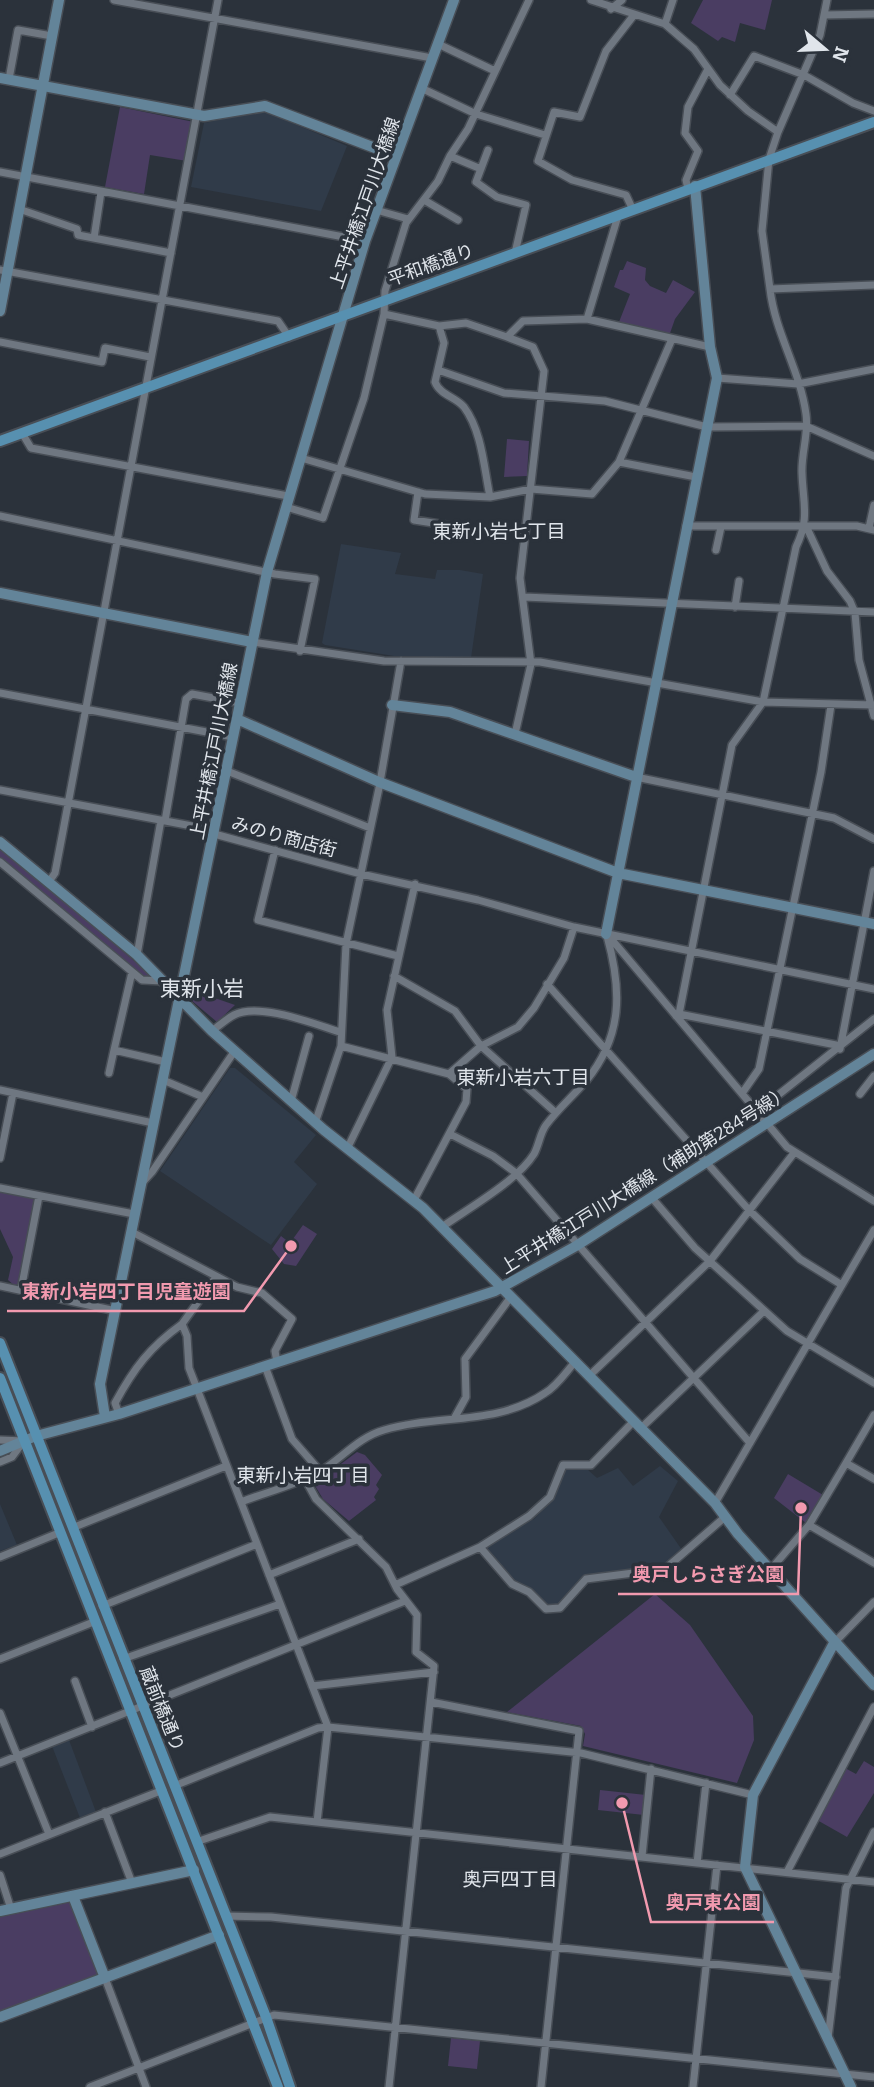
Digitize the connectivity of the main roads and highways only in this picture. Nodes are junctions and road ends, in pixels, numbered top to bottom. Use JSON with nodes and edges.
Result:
{"nodes":[{"id":1,"x":874,"y":122,"type":"edge"},
{"id":2,"x":0,"y":441,"type":"edge"},
{"id":3,"x":0,"y":1343,"type":"edge"},
{"id":4,"x":0,"y":1378,"type":"edge"},
{"id":5,"x":66,"y":1530,"type":"junction"},
{"id":6,"x":137,"y":1709,"type":"junction"},
{"id":7,"x":169,"y":1788,"type":"junction"},
{"id":8,"x":278,"y":2087,"type":"edge"},
{"id":9,"x":290,"y":2087,"type":"edge"}],
"edges":[{"from":1,"to":2,"type":"main road","name":"平和橋通り"},
{"from":3,"to":5,"type":"main road","name":"蔵前橋通り"},
{"from":4,"to":5,"type":"main road","name":"蔵前橋通り"},
{"from":5,"to":6,"type":"main road","name":"蔵前橋通り"},
{"from":5,"to":6,"type":"main road","name":"蔵前橋通り"},
{"from":6,"to":7,"type":"main road","name":"蔵前橋通り"},
{"from":7,"to":8,"type":"main road","name":"蔵前橋通り"},
{"from":7,"to":9,"type":"main road","name":"蔵前橋通り"}]}
